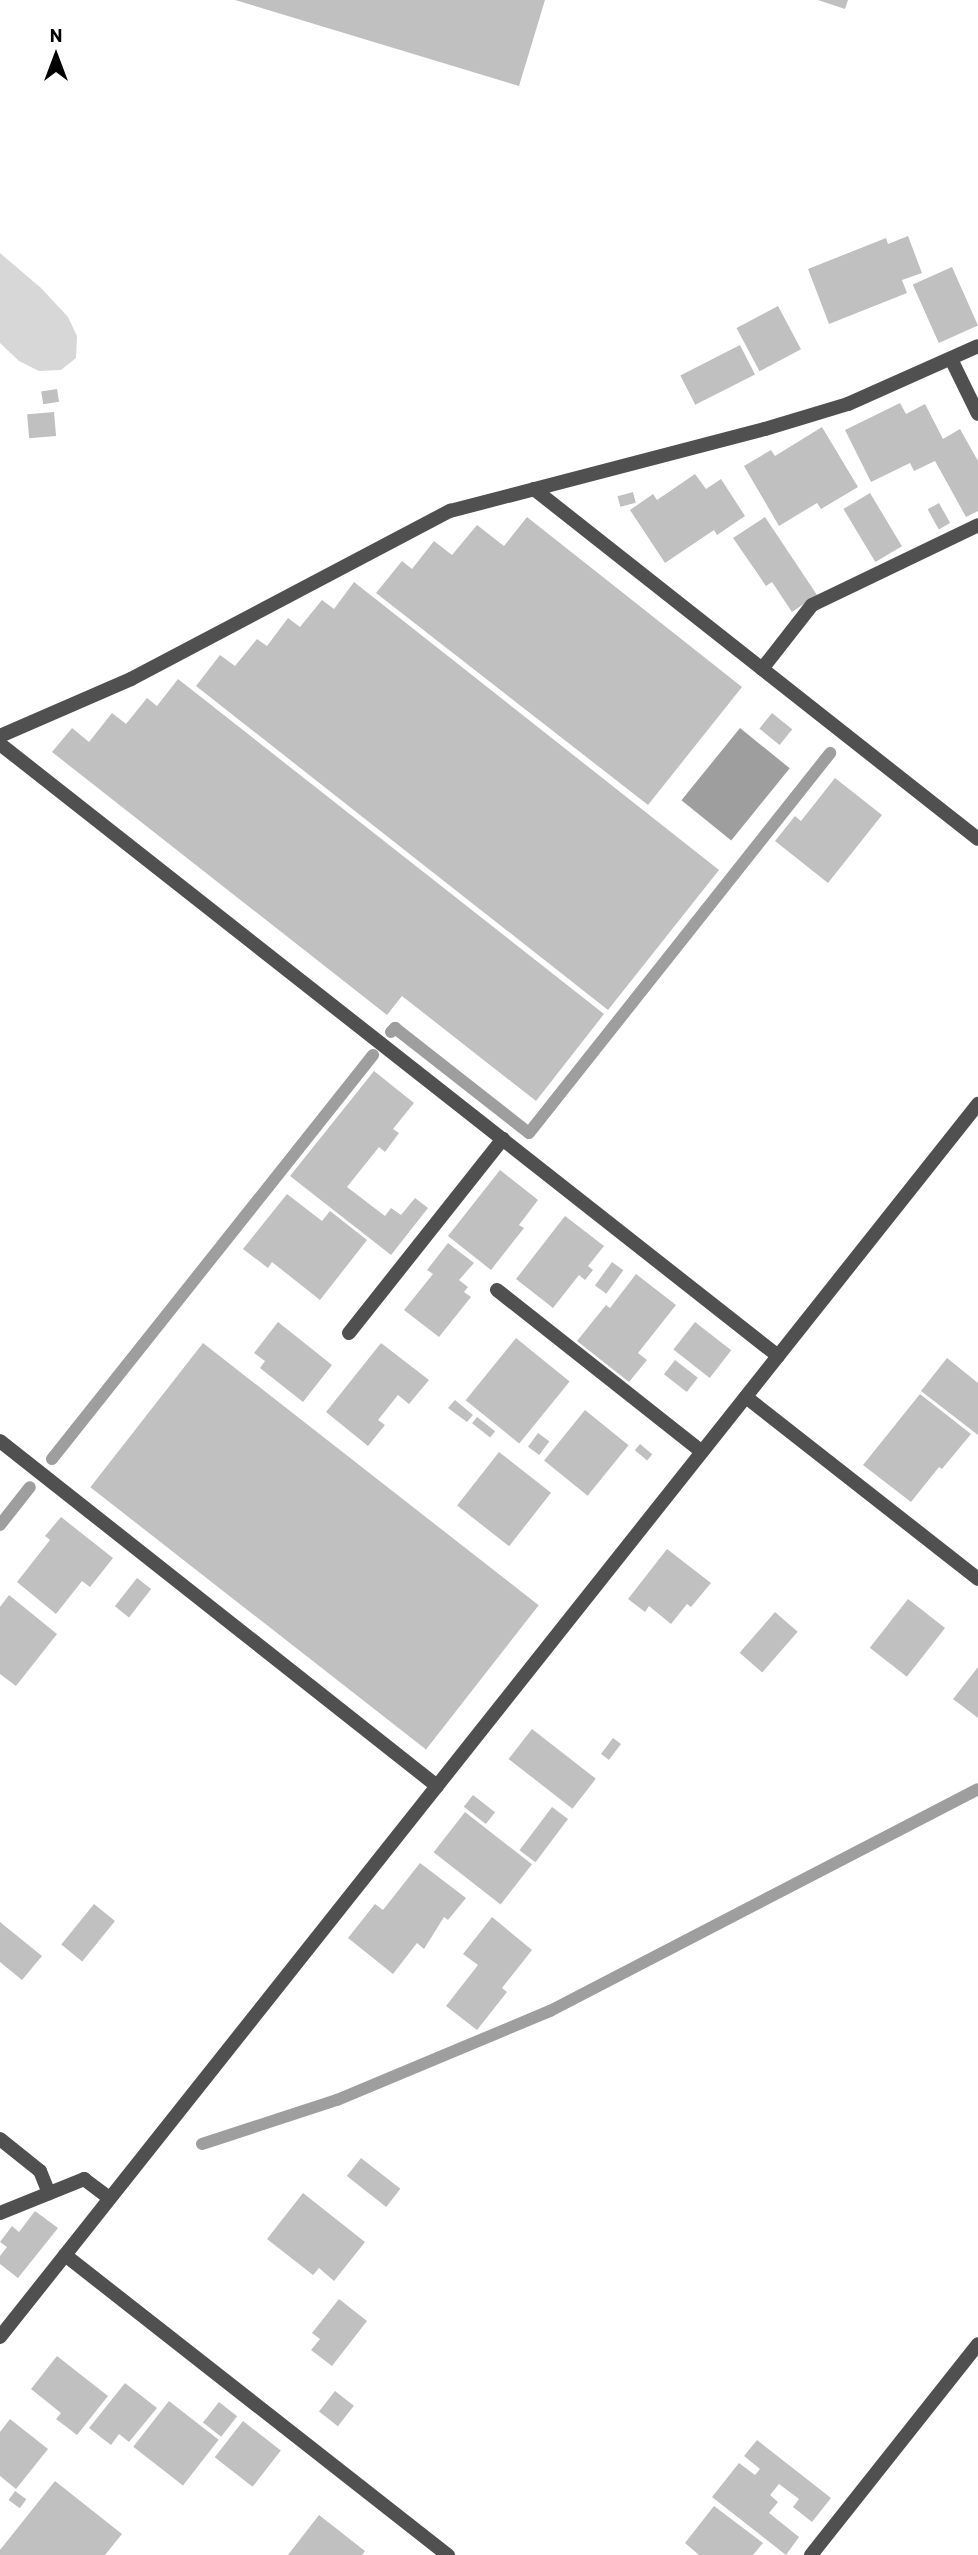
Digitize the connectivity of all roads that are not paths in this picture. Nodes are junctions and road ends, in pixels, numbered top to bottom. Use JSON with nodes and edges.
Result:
{"nodes":[{"id":1,"x":978,"y":346,"type":"edge"},
{"id":2,"x":951,"y":359,"type":"junction"},
{"id":3,"x":978,"y":414,"type":"edge"},
{"id":4,"x":534,"y":489,"type":"junction"},
{"id":5,"x":978,"y":525,"type":"edge"},
{"id":6,"x":762,"y":669,"type":"junction"},
{"id":7,"x":0,"y":736,"type":"edge"},
{"id":8,"x":0,"y":744,"type":"edge"},
{"id":9,"x":978,"y":839,"type":"edge"},
{"id":10,"x":978,"y":1104,"type":"edge"},
{"id":11,"x":503,"y":1139,"type":"junction"},
{"id":12,"x":497,"y":1290,"type":"dead end"},
{"id":13,"x":349,"y":1333,"type":"dead end"},
{"id":14,"x":778,"y":1356,"type":"junction"},
{"id":15,"x":746,"y":1397,"type":"junction"},
{"id":16,"x":0,"y":1441,"type":"edge"},
{"id":17,"x":702,"y":1452,"type":"junction"},
{"id":18,"x":978,"y":1579,"type":"edge"},
{"id":19,"x":437,"y":1786,"type":"junction"},
{"id":20,"x":0,"y":2139,"type":"edge"},
{"id":21,"x":49,"y":2193,"type":"junction"},
{"id":22,"x":109,"y":2198,"type":"junction"},
{"id":23,"x":0,"y":2213,"type":"edge"},
{"id":24,"x":65,"y":2255,"type":"junction"},
{"id":25,"x":0,"y":2337,"type":"edge"},
{"id":26,"x":978,"y":2344,"type":"edge"},
{"id":27,"x":448,"y":2555,"type":"edge"},
{"id":28,"x":811,"y":2555,"type":"edge"}],
"edges":[{"from":1,"to":2,"type":"street"},
{"from":2,"to":3,"type":"street"},
{"from":2,"to":4,"type":"street"},
{"from":4,"to":6,"type":"street"},
{"from":4,"to":7,"type":"street"},
{"from":5,"to":6,"type":"street"},
{"from":6,"to":9,"type":"street"},
{"from":8,"to":11,"type":"street"},
{"from":10,"to":14,"type":"street"},
{"from":11,"to":13,"type":"street"},
{"from":11,"to":14,"type":"street"},
{"from":12,"to":17,"type":"street"},
{"from":14,"to":15,"type":"street"},
{"from":15,"to":17,"type":"street"},
{"from":15,"to":18,"type":"street"},
{"from":16,"to":19,"type":"street"},
{"from":17,"to":19,"type":"street"},
{"from":19,"to":22,"type":"street"},
{"from":20,"to":21,"type":"street"},
{"from":21,"to":22,"type":"street"},
{"from":21,"to":23,"type":"street"},
{"from":22,"to":24,"type":"street"},
{"from":24,"to":25,"type":"street"},
{"from":24,"to":27,"type":"street"},
{"from":26,"to":28,"type":"street"}]}
